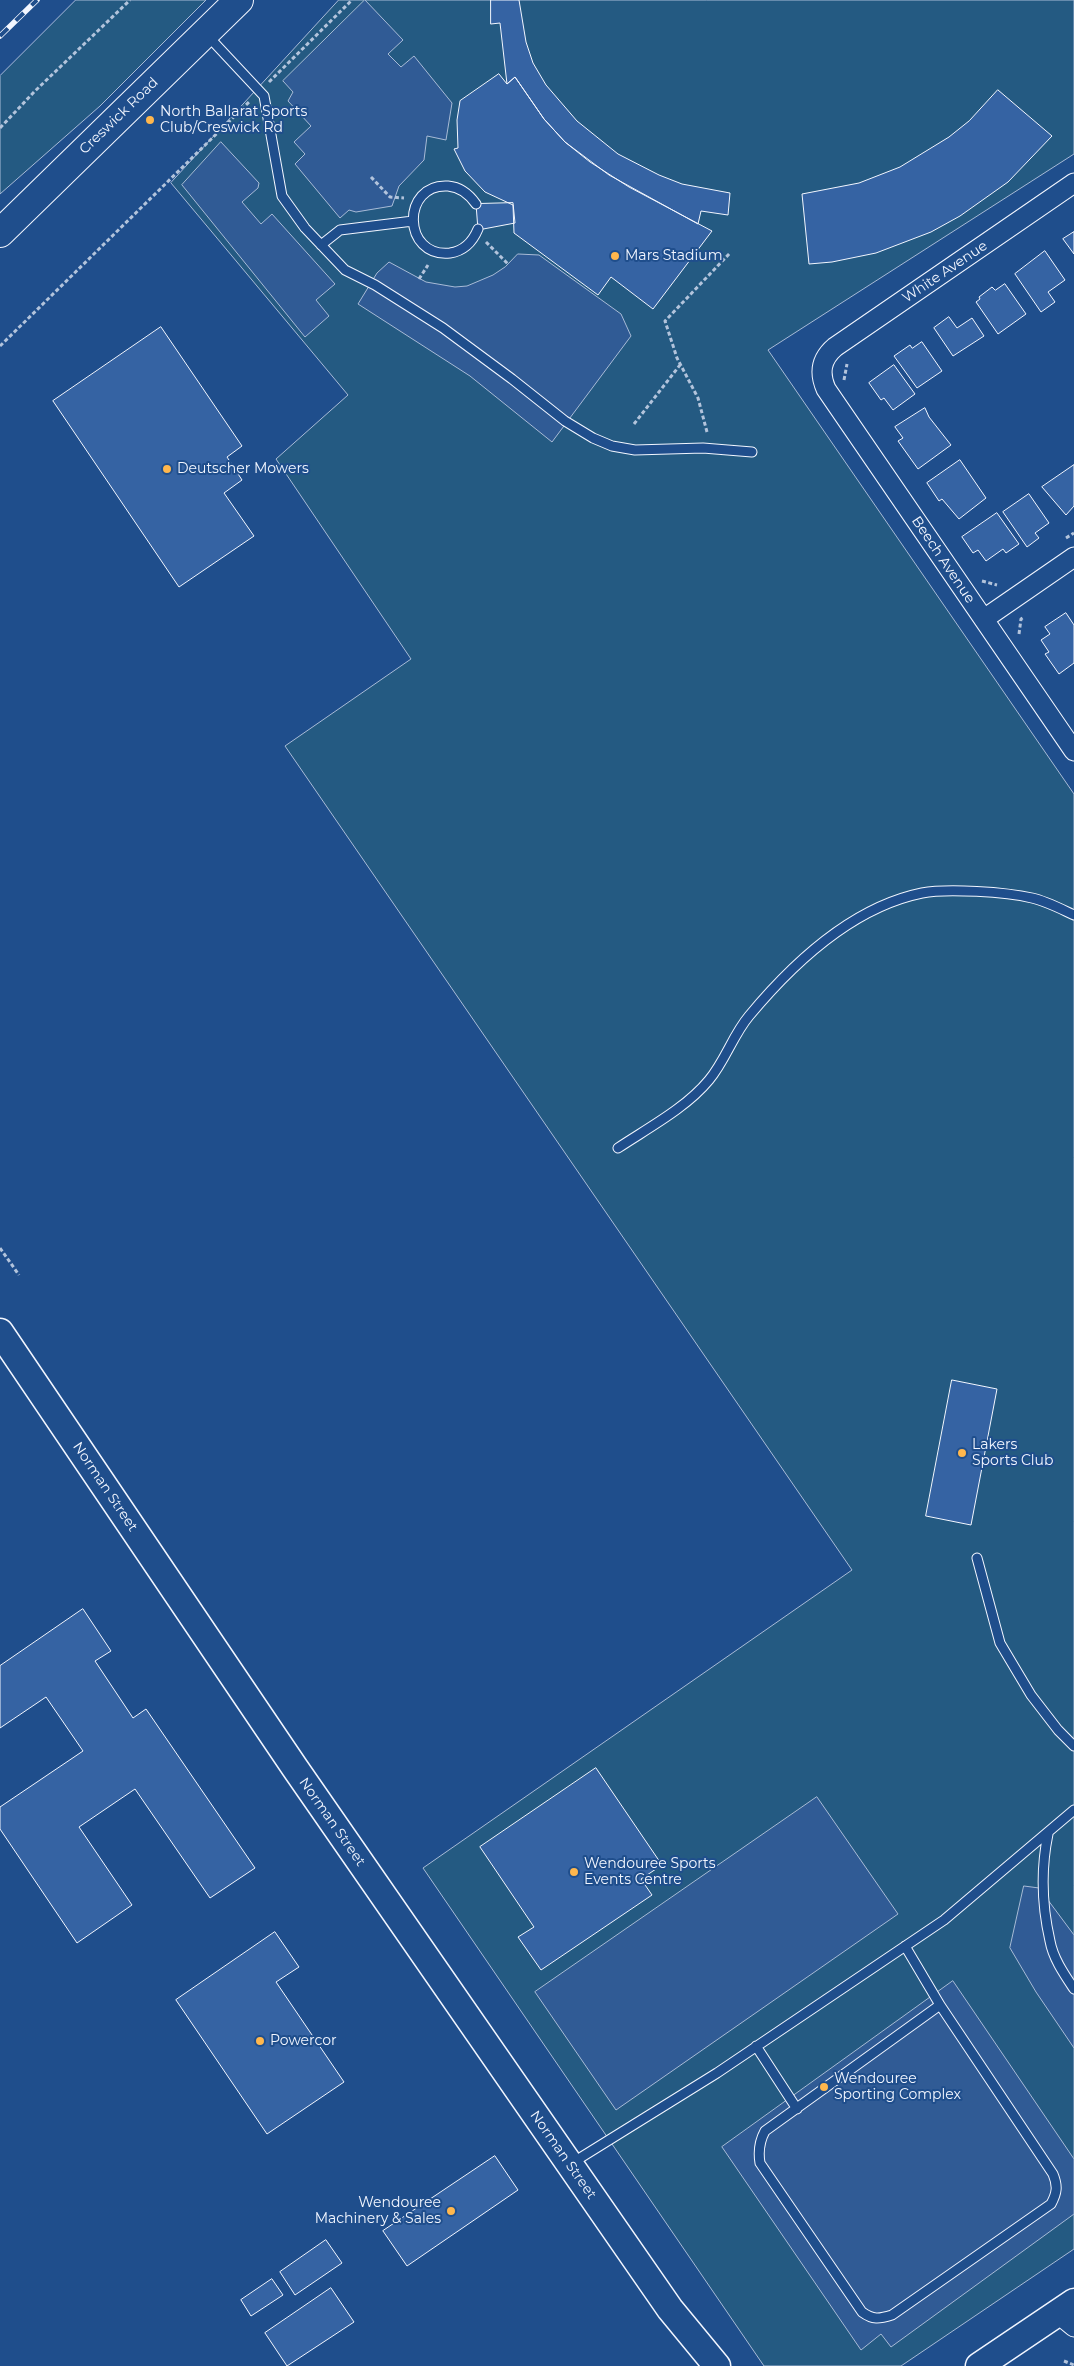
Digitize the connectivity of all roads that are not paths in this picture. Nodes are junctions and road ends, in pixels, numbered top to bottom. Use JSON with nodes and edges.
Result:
{"nodes":[{"id":1,"x":239,"y":0,"type":"edge"},
{"id":2,"x":205,"y":33,"type":"junction"},
{"id":3,"x":1074,"y":183,"type":"edge"},
{"id":4,"x":476,"y":204,"type":"dead end"},
{"id":5,"x":412,"y":222,"type":"junction"},
{"id":6,"x":478,"y":229,"type":"dead end"},
{"id":7,"x":0,"y":233,"type":"edge"},
{"id":8,"x":321,"y":245,"type":"junction"},
{"id":9,"x":822,"y":366,"type":"joint"},
{"id":10,"x":752,"y":452,"type":"dead end"},
{"id":11,"x":1074,"y":557,"type":"edge"},
{"id":12,"x":984,"y":619,"type":"junction"},
{"id":13,"x":1074,"y":751,"type":"edge"},
{"id":14,"x":1074,"y":915,"type":"edge"},
{"id":15,"x":618,"y":1148,"type":"dead end"},
{"id":16,"x":0,"y":1332,"type":"edge"},
{"id":17,"x":976,"y":1558,"type":"dead end"},
{"id":18,"x":1074,"y":1746,"type":"edge"},
{"id":19,"x":1074,"y":1810,"type":"edge"},
{"id":20,"x":1048,"y":1834,"type":"junction"},
{"id":21,"x":905,"y":1946,"type":"junction"},
{"id":22,"x":1074,"y":1989,"type":"edge"},
{"id":23,"x":940,"y":2005,"type":"junction"},
{"id":24,"x":756,"y":2046,"type":"junction"},
{"id":25,"x":797,"y":2109,"type":"junction"},
{"id":26,"x":570,"y":2165,"type":"junction"},
{"id":27,"x":670,"y":2309,"type":"junction"},
{"id":28,"x":1068,"y":2314,"type":"edge"},
{"id":29,"x":702,"y":2366,"type":"edge"},
{"id":30,"x":717,"y":2366,"type":"edge"},
{"id":31,"x":979,"y":2366,"type":"edge"}],
"edges":[{"from":1,"to":2,"type":"highway","name":"Creswick Road"},
{"from":2,"to":7,"type":"highway","name":"Creswick Road"},
{"from":2,"to":8,"type":"lane"},
{"from":3,"to":9,"type":"street","name":"White Avenue"},
{"from":4,"to":5,"type":"lane"},
{"from":5,"to":6,"type":"lane"},
{"from":5,"to":8,"type":"lane"},
{"from":8,"to":10,"type":"lane"},
{"from":9,"to":12,"type":"street","name":"Beech Avenue"},
{"from":11,"to":12,"type":"street"},
{"from":12,"to":13,"type":"street","name":"Beech Avenue"},
{"from":14,"to":15,"type":"lane"},
{"from":16,"to":26,"type":"main road","name":"Norman Street"},
{"from":17,"to":18,"type":"lane"},
{"from":19,"to":20,"type":"lane"},
{"from":20,"to":21,"type":"lane"},
{"from":20,"to":22,"type":"lane"},
{"from":21,"to":23,"type":"lane"},
{"from":21,"to":24,"type":"lane"},
{"from":23,"to":25,"type":"lane"},
{"from":23,"to":25,"type":"lane"},
{"from":24,"to":25,"type":"lane"},
{"from":24,"to":26,"type":"lane"},
{"from":26,"to":27,"type":"main road","name":"Norman Street"},
{"from":27,"to":29,"type":"main road","name":"Norman Street"},
{"from":27,"to":30,"type":"main road","name":"Norman Street"},
{"from":28,"to":31,"type":"main road"}]}
